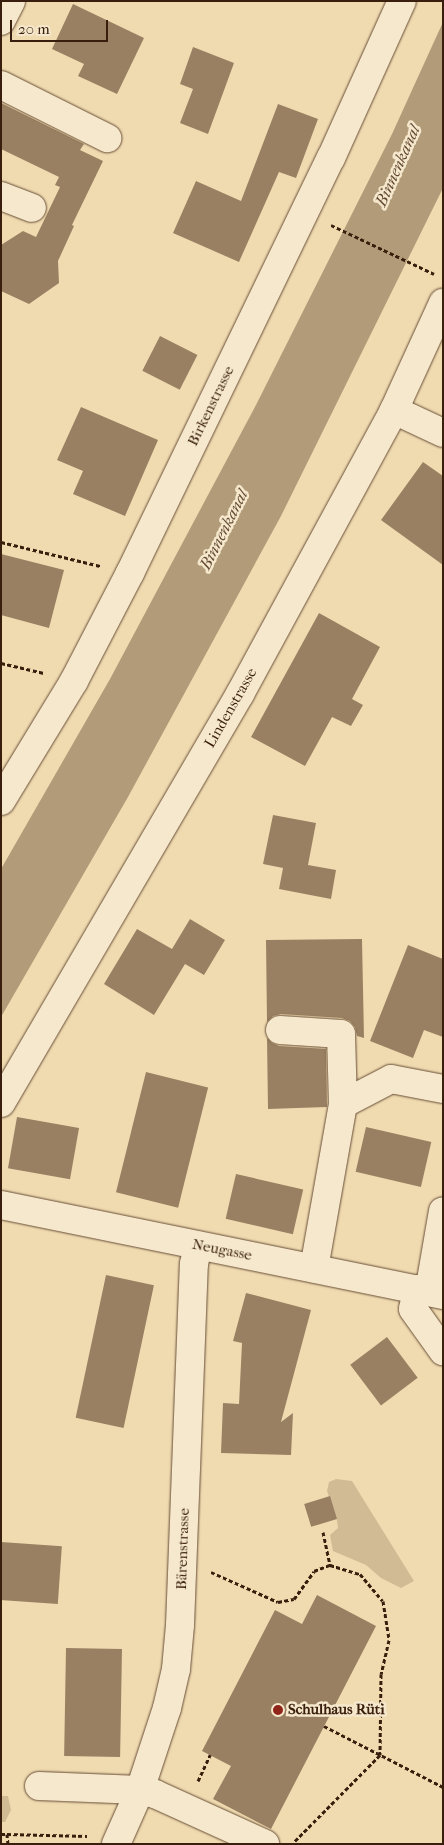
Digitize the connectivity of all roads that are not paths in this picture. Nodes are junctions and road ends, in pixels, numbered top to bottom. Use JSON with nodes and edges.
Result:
{"nodes":[{"id":1,"x":11,"y":1,"type":"edge"},
{"id":2,"x":402,"y":1,"type":"edge"},
{"id":3,"x":1,"y":21,"type":"edge"},
{"id":4,"x":1,"y":85,"type":"edge"},
{"id":5,"x":107,"y":138,"type":"dead end"},
{"id":6,"x":1,"y":196,"type":"edge"},
{"id":7,"x":32,"y":208,"type":"dead end"},
{"id":8,"x":443,"y":303,"type":"edge"},
{"id":9,"x":394,"y":410,"type":"junction"},
{"id":10,"x":443,"y":432,"type":"edge"},
{"id":11,"x":1,"y":801,"type":"edge"},
{"id":12,"x":280,"y":1030,"type":"dead end"},
{"id":13,"x":443,"y":1089,"type":"edge"},
{"id":14,"x":1,"y":1102,"type":"edge"},
{"id":15,"x":343,"y":1104,"type":"junction"},
{"id":16,"x":1,"y":1205,"type":"edge"},
{"id":17,"x":443,"y":1211,"type":"edge"},
{"id":18,"x":198,"y":1245,"type":"junction"},
{"id":19,"x":314,"y":1268,"type":"junction"},
{"id":20,"x":430,"y":1292,"type":"edge"},
{"id":21,"x":443,"y":1351,"type":"edge"},
{"id":22,"x":39,"y":1786,"type":"dead end"},
{"id":23,"x":140,"y":1790,"type":"junction"},
{"id":24,"x":116,"y":1844,"type":"edge"},
{"id":25,"x":265,"y":1844,"type":"edge"}],
"edges":[{"from":1,"to":3,"type":"street"},
{"from":2,"to":11,"type":"street","name":"Birkenstrasse"},
{"from":4,"to":5,"type":"street"},
{"from":6,"to":7,"type":"street"},
{"from":8,"to":9,"type":"street","name":"Lindenstrasse"},
{"from":9,"to":10,"type":"street"},
{"from":9,"to":14,"type":"street","name":"Lindenstrasse"},
{"from":12,"to":15,"type":"street"},
{"from":13,"to":15,"type":"street"},
{"from":15,"to":19,"type":"street"},
{"from":16,"to":18,"type":"street","name":"Neugasse"},
{"from":17,"to":20,"type":"street"},
{"from":18,"to":19,"type":"street","name":"Neugasse"},
{"from":18,"to":23,"type":"street","name":"Bärenstrasse"},
{"from":19,"to":20,"type":"street","name":"Neugasse"},
{"from":20,"to":21,"type":"street"},
{"from":22,"to":23,"type":"street"},
{"from":23,"to":24,"type":"street","name":"Bärenstrasse"},
{"from":23,"to":25,"type":"street"}]}
